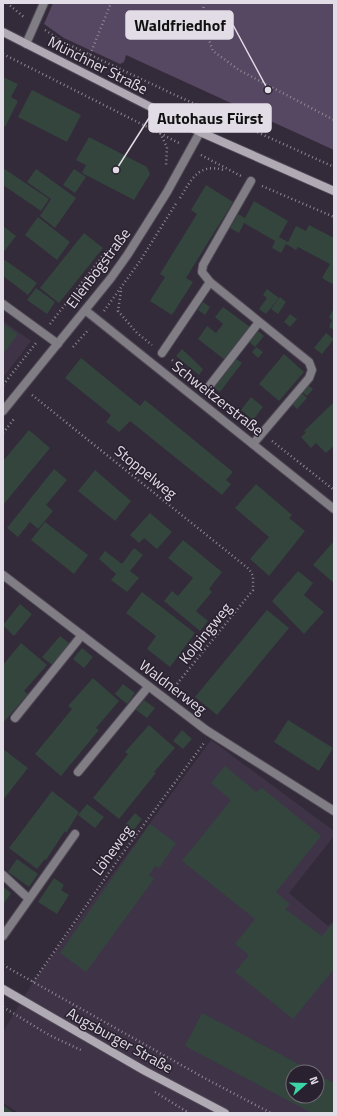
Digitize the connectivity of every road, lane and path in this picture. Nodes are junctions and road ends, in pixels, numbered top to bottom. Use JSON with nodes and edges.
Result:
{"nodes":[{"id":1,"x":44,"y":3,"type":"edge"},
{"id":2,"x":111,"y":3,"type":"edge"},
{"id":3,"x":204,"y":3,"type":"edge"},
{"id":4,"x":40,"y":27,"type":"dead end"},
{"id":5,"x":3,"y":32,"type":"edge"},
{"id":6,"x":26,"y":44,"type":"junction"},
{"id":7,"x":3,"y":54,"type":"edge"},
{"id":8,"x":91,"y":55,"type":"junction"},
{"id":9,"x":81,"y":72,"type":"junction"},
{"id":10,"x":74,"y":89,"type":"junction"},
{"id":11,"x":334,"y":120,"type":"edge"},
{"id":12,"x":156,"y":130,"type":"junction"},
{"id":13,"x":200,"y":132,"type":"junction"},
{"id":14,"x":191,"y":149,"type":"junction"},
{"id":15,"x":334,"y":167,"type":"edge"},
{"id":16,"x":165,"y":168,"type":"dead end"},
{"id":17,"x":251,"y":181,"type":"junction"},
{"id":18,"x":334,"y":191,"type":"edge"},
{"id":19,"x":334,"y":217,"type":"edge"},
{"id":20,"x":124,"y":238,"type":"dead end"},
{"id":21,"x":210,"y":282,"type":"junction"},
{"id":22,"x":3,"y":304,"type":"edge"},
{"id":23,"x":85,"y":310,"type":"junction"},
{"id":24,"x":259,"y":322,"type":"junction"},
{"id":25,"x":43,"y":334,"type":"junction"},
{"id":26,"x":58,"y":344,"type":"junction"},
{"id":27,"x":162,"y":353,"type":"dead end"},
{"id":28,"x":3,"y":385,"type":"edge"},
{"id":29,"x":23,"y":387,"type":"junction"},
{"id":30,"x":207,"y":389,"type":"dead end"},
{"id":31,"x":3,"y":411,"type":"edge"},
{"id":32,"x":253,"y":444,"type":"junction"},
{"id":33,"x":334,"y":509,"type":"edge"},
{"id":34,"x":3,"y":575,"type":"edge"},
{"id":35,"x":253,"y":576,"type":"joint"},
{"id":36,"x":82,"y":635,"type":"junction"},
{"id":37,"x":148,"y":687,"type":"junction"},
{"id":38,"x":165,"y":700,"type":"junction"},
{"id":39,"x":14,"y":718,"type":"dead end"},
{"id":40,"x":212,"y":733,"type":"junction"},
{"id":41,"x":78,"y":772,"type":"dead end"},
{"id":42,"x":334,"y":811,"type":"edge"},
{"id":43,"x":75,"y":834,"type":"dead end"},
{"id":44,"x":3,"y":875,"type":"edge"},
{"id":45,"x":29,"y":899,"type":"junction"},
{"id":46,"x":3,"y":936,"type":"edge"},
{"id":47,"x":3,"y":965,"type":"edge"},
{"id":48,"x":33,"y":982,"type":"junction"},
{"id":49,"x":3,"y":989,"type":"edge"},
{"id":50,"x":225,"y":1113,"type":"edge"},
{"id":51,"x":271,"y":1113,"type":"edge"}],
"edges":[{"from":1,"to":6,"type":"street"},
{"from":2,"to":8,"type":"path"},
{"from":3,"to":11,"type":"path"},
{"from":4,"to":8,"type":"path"},
{"from":5,"to":6,"type":"street","name":"Münchner Straße"},
{"from":6,"to":9,"type":"street","name":"Münchner Straße"},
{"from":7,"to":10,"type":"path"},
{"from":8,"to":9,"type":"path"},
{"from":8,"to":15,"type":"path"},
{"from":9,"to":10,"type":"path"},
{"from":9,"to":13,"type":"street","name":"Münchner Straße"},
{"from":10,"to":12,"type":"path"},
{"from":12,"to":14,"type":"path"},
{"from":12,"to":16,"type":"path"},
{"from":13,"to":14,"type":"street","name":"Ellenbogstraße"},
{"from":13,"to":18,"type":"street","name":"Münchner Straße"},
{"from":14,"to":17,"type":"path"},
{"from":14,"to":23,"type":"street","name":"Ellenbogstraße"},
{"from":17,"to":19,"type":"path"},
{"from":17,"to":21,"type":"street"},
{"from":20,"to":25,"type":"path"},
{"from":21,"to":24,"type":"street"},
{"from":21,"to":27,"type":"street"},
{"from":22,"to":25,"type":"street"},
{"from":23,"to":26,"type":"street","name":"Ellenbogstraße"},
{"from":23,"to":32,"type":"street","name":"Schweitzerstraße"},
{"from":24,"to":30,"type":"street"},
{"from":24,"to":32,"type":"street"},
{"from":25,"to":26,"type":"street"},
{"from":25,"to":28,"type":"path"},
{"from":26,"to":29,"type":"street","name":"Ellenbogstraße"},
{"from":29,"to":31,"type":"street","name":"Ellenbogstraße"},
{"from":29,"to":35,"type":"path","name":"Stoppelweg"},
{"from":32,"to":33,"type":"street","name":"Schweitzerstraße"},
{"from":34,"to":36,"type":"street","name":"Waldnerweg"},
{"from":35,"to":38,"type":"path","name":"Kolpingweg"},
{"from":36,"to":37,"type":"street","name":"Waldnerweg"},
{"from":36,"to":39,"type":"street"},
{"from":37,"to":38,"type":"street","name":"Waldnerweg"},
{"from":37,"to":41,"type":"street"},
{"from":38,"to":40,"type":"street","name":"Waldnerweg"},
{"from":40,"to":42,"type":"street","name":"Waldnerweg"},
{"from":40,"to":48,"type":"path","name":"Löheweg"},
{"from":43,"to":45,"type":"street"},
{"from":44,"to":45,"type":"street"},
{"from":45,"to":46,"type":"street"},
{"from":47,"to":48,"type":"path"},
{"from":48,"to":51,"type":"path"},
{"from":49,"to":50,"type":"street","name":"Augsburger Straße"}]}
